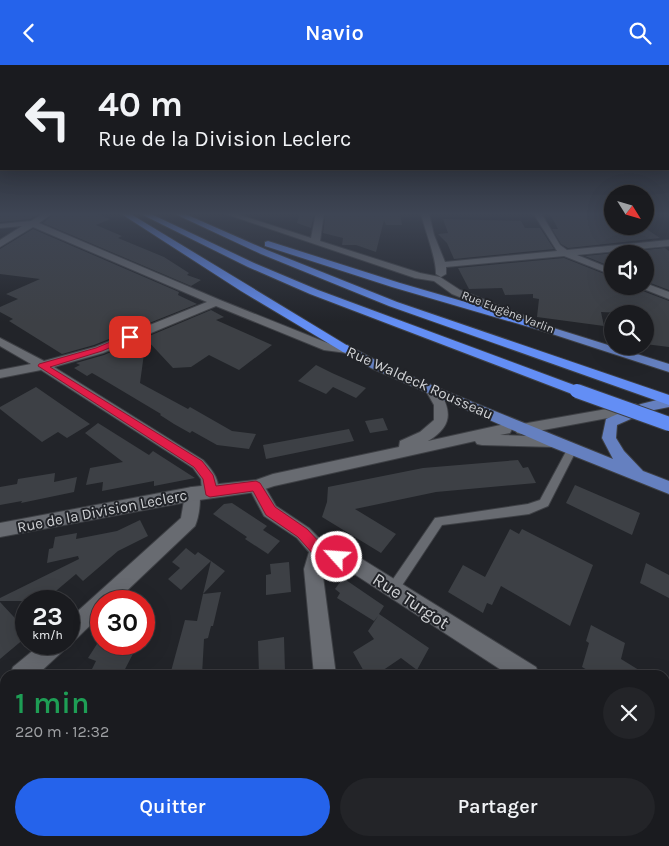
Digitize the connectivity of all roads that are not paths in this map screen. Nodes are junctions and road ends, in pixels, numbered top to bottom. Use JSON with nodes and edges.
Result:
{"nodes":[{"id":1,"x":94,"y":249,"type":"edge"},
{"id":2,"x":182,"y":249,"type":"edge"},
{"id":3,"x":219,"y":249,"type":"edge"},
{"id":4,"x":261,"y":249,"type":"edge"},
{"id":5,"x":285,"y":249,"type":"edge"},
{"id":6,"x":338,"y":249,"type":"edge"},
{"id":7,"x":436,"y":249,"type":"edge"},
{"id":8,"x":560,"y":249,"type":"edge"},
{"id":9,"x":602,"y":249,"type":"edge"},
{"id":10,"x":565,"y":253,"type":"junction"},
{"id":11,"x":441,"y":265,"type":"junction"},
{"id":12,"x":604,"y":269,"type":"edge"},
{"id":13,"x":437,"y":279,"type":"junction"},
{"id":14,"x":654,"y":290,"type":"edge"},
{"id":15,"x":669,"y":296,"type":"edge"},
{"id":16,"x":216,"y":302,"type":"junction"},
{"id":17,"x":547,"y":329,"type":"junction"},
{"id":18,"x":0,"y":341,"type":"edge"},
{"id":19,"x":347,"y":349,"type":"junction"},
{"id":20,"x":42,"y":366,"type":"junction"},
{"id":21,"x":669,"y":367,"type":"edge"},
{"id":22,"x":0,"y":374,"type":"edge"},
{"id":23,"x":433,"y":391,"type":"junction"},
{"id":24,"x":669,"y":401,"type":"edge"},
{"id":25,"x":646,"y":407,"type":"junction"},
{"id":26,"x":669,"y":424,"type":"edge"},
{"id":27,"x":522,"y":429,"type":"junction"},
{"id":28,"x":463,"y":440,"type":"junction"},
{"id":29,"x":554,"y":442,"type":"junction"},
{"id":30,"x":572,"y":449,"type":"junction"},
{"id":31,"x":381,"y":457,"type":"junction"},
{"id":32,"x":640,"y":476,"type":"junction"},
{"id":33,"x":256,"y":486,"type":"junction"},
{"id":34,"x":669,"y":488,"type":"edge"},
{"id":35,"x":210,"y":492,"type":"junction"},
{"id":36,"x":192,"y":494,"type":"junction"},
{"id":37,"x":0,"y":530,"type":"edge"},
{"id":38,"x":319,"y":551,"type":"junction"},
{"id":39,"x":393,"y":589,"type":"junction"},
{"id":40,"x":115,"y":590,"type":"edge"},
{"id":41,"x":90,"y":613,"type":"edge"},
{"id":42,"x":80,"y":622,"type":"edge"},
{"id":43,"x":44,"y":655,"type":"edge"},
{"id":44,"x":27,"y":670,"type":"edge"},
{"id":45,"x":324,"y":670,"type":"edge"},
{"id":46,"x":520,"y":670,"type":"edge"}],
"edges":[{"from":1,"to":16,"type":"street","name":"Rue Waldeck Rousseau"},
{"from":2,"to":19,"type":"highway"},
{"from":3,"to":26,"type":"highway","bridge":true},
{"from":4,"to":24,"type":"highway"},
{"from":5,"to":17,"type":"highway"},
{"from":6,"to":13,"type":"street","name":"Rue Eugène Varlin"},
{"from":7,"to":11,"type":"street"},
{"from":8,"to":10,"type":"street"},
{"from":9,"to":10,"type":"street"},
{"from":10,"to":11,"type":"street"},
{"from":10,"to":12,"type":"street"},
{"from":11,"to":13,"type":"street"},
{"from":13,"to":17,"type":"street","name":"Rue Eugène Varlin"},
{"from":14,"to":15,"type":"street"},
{"from":16,"to":19,"type":"street","name":"Rue Waldeck Rousseau"},
{"from":16,"to":20,"type":"street"},
{"from":17,"to":21,"type":"main road","name":"Rue Eugène Varlin"},
{"from":18,"to":20,"type":"street"},
{"from":19,"to":23,"type":"main road","name":"Rue Waldeck Rousseau"},
{"from":20,"to":22,"type":"street"},
{"from":20,"to":35,"type":"street"},
{"from":23,"to":27,"type":"main road","name":"Rue Waldeck Rousseau"},
{"from":23,"to":31,"type":"street","name":"Rue de la Division Leclerc"},
{"from":24,"to":25,"type":"main road","name":"Rue de la Division Leclerc"},
{"from":25,"to":27,"type":"street","name":"Rue de la Division Leclerc"},
{"from":25,"to":32,"type":"main road","name":"Rue de la Division Leclerc"},
{"from":27,"to":28,"type":"street","name":"Rue de la Division Leclerc"},
{"from":27,"to":29,"type":"main road","name":"Rue Waldeck Rousseau"},
{"from":28,"to":29,"type":"street","name":"Rue de la Division Leclerc"},
{"from":28,"to":31,"type":"street","name":"Rue de la Division Leclerc"},
{"from":29,"to":30,"type":"main road","name":"Rue Waldeck Rousseau"},
{"from":30,"to":32,"type":"main road","name":"Rue Waldeck Rousseau"},
{"from":30,"to":39,"type":"lane"},
{"from":31,"to":33,"type":"street","name":"Rue de la Division Leclerc"},
{"from":32,"to":34,"type":"main road","name":"Rue Waldeck Rousseau"},
{"from":33,"to":35,"type":"street","name":"Rue de la Division Leclerc"},
{"from":33,"to":38,"type":"street","name":"Rue Turgot"},
{"from":35,"to":36,"type":"street","name":"Rue de la Division Leclerc"},
{"from":36,"to":37,"type":"street","name":"Rue de la Division Leclerc"},
{"from":36,"to":40,"type":"street"},
{"from":38,"to":39,"type":"street","name":"Rue Turgot"},
{"from":38,"to":45,"type":"street"},
{"from":39,"to":46,"type":"street","name":"Rue Turgot"},
{"from":41,"to":42,"type":"street"},
{"from":43,"to":44,"type":"street"}]}
